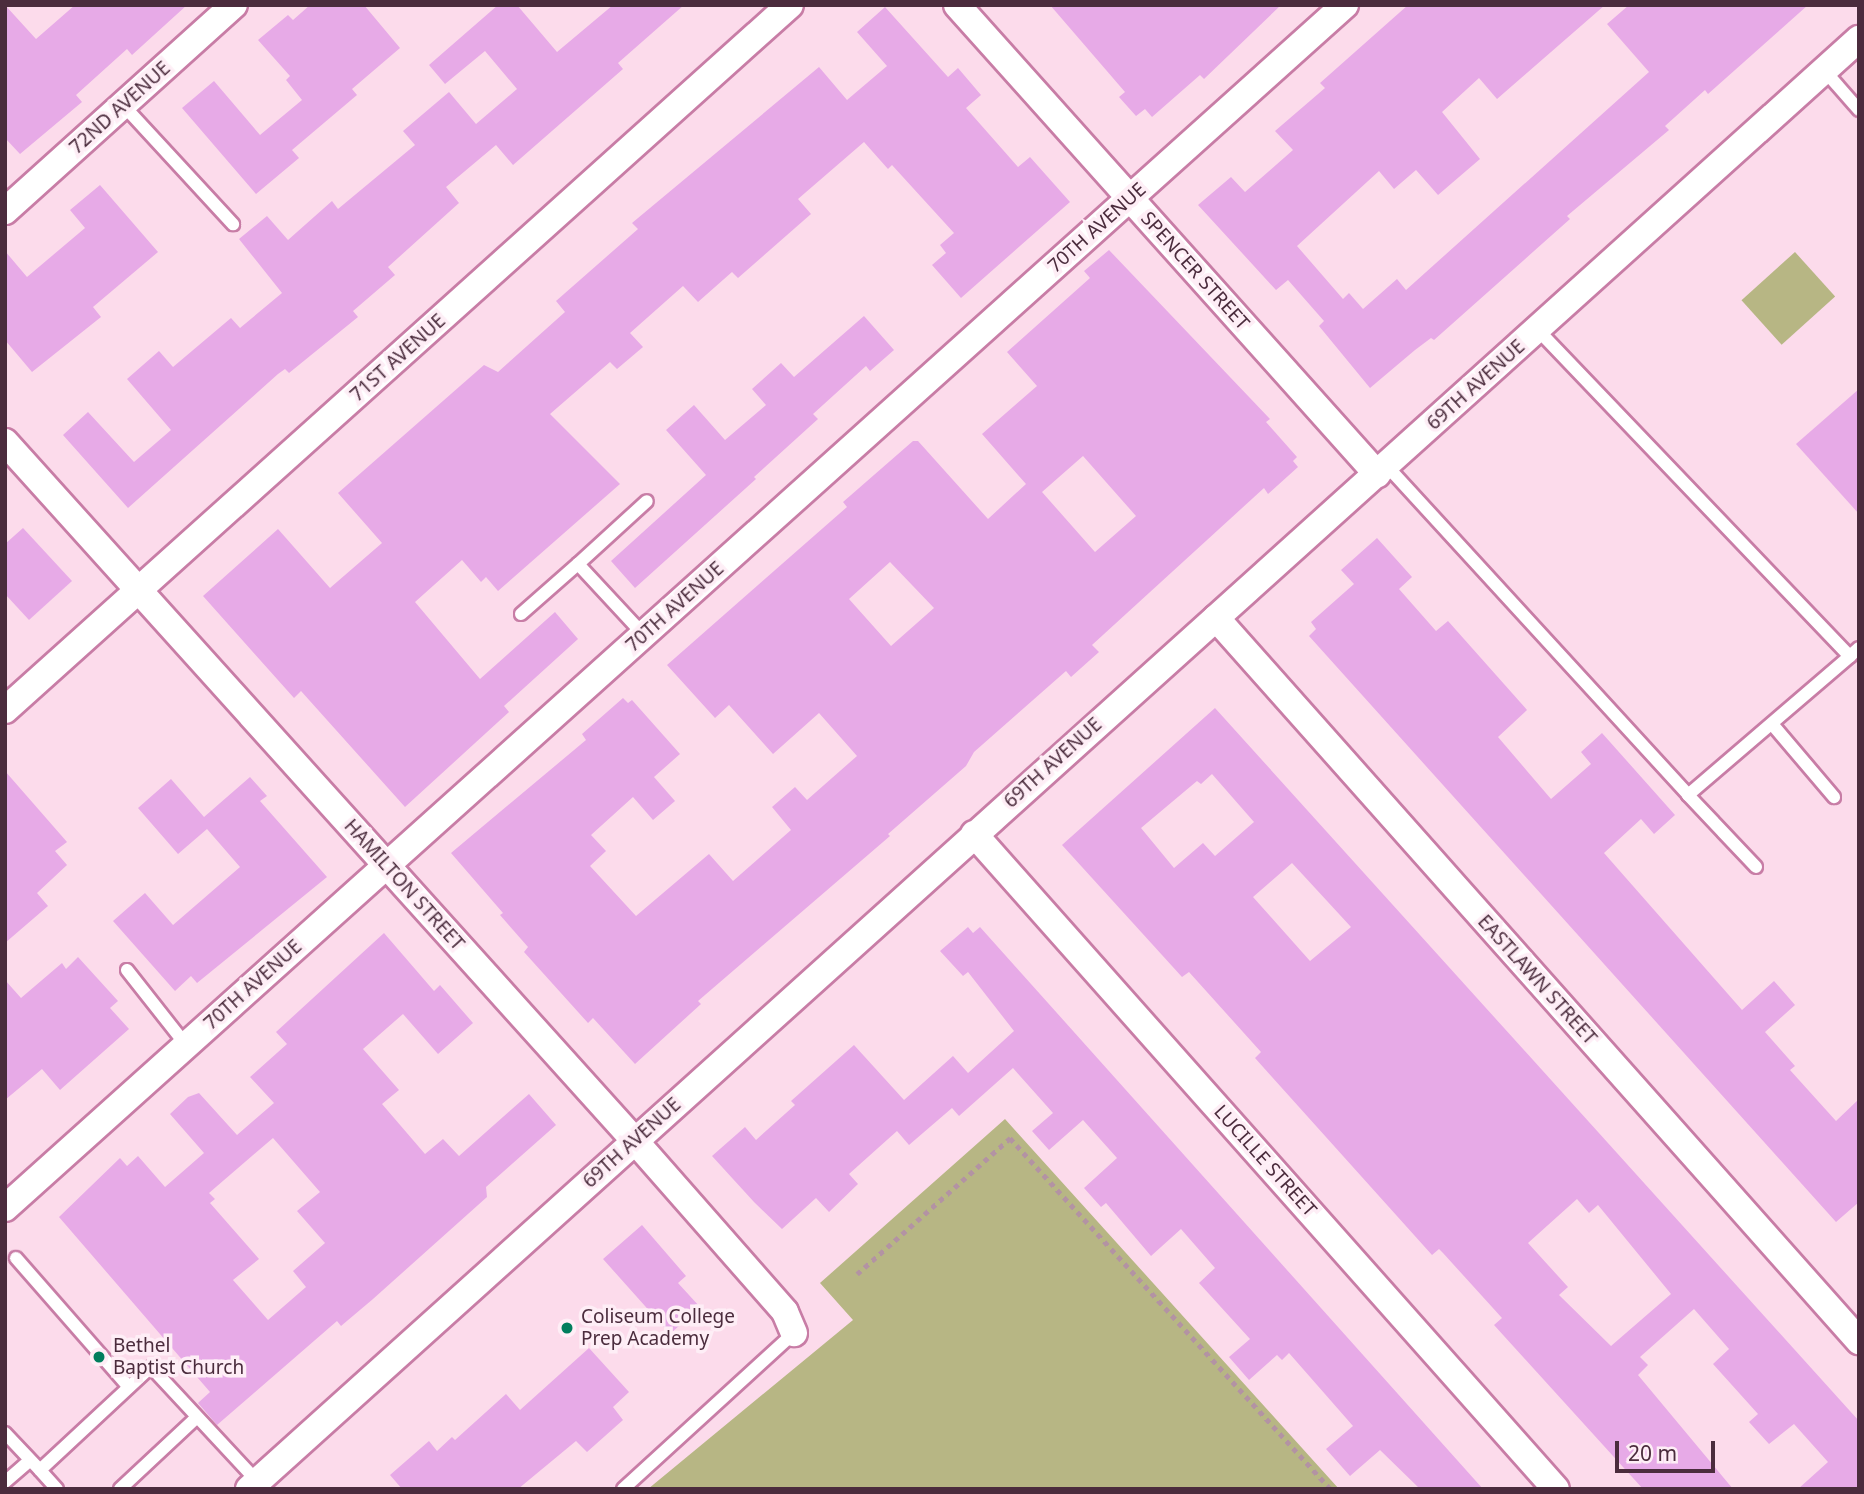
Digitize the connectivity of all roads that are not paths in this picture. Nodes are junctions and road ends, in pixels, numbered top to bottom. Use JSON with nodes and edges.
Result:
{"nodes":[{"id":1,"x":234,"y":5,"type":"edge"},
{"id":2,"x":790,"y":5,"type":"edge"},
{"id":3,"x":957,"y":5,"type":"edge"},
{"id":4,"x":1345,"y":5,"type":"edge"},
{"id":5,"x":1859,"y":39,"type":"edge"},
{"id":6,"x":1824,"y":71,"type":"junction"},
{"id":7,"x":124,"y":106,"type":"junction"},
{"id":8,"x":1859,"y":110,"type":"edge"},
{"id":9,"x":1131,"y":198,"type":"junction"},
{"id":10,"x":5,"y":211,"type":"edge"},
{"id":11,"x":233,"y":225,"type":"dead end"},
{"id":12,"x":1537,"y":330,"type":"junction"},
{"id":13,"x":5,"y":442,"type":"edge"},
{"id":14,"x":1382,"y":469,"type":"junction"},
{"id":15,"x":647,"y":501,"type":"dead end"},
{"id":16,"x":578,"y":564,"type":"junction"},
{"id":17,"x":138,"y":591,"type":"junction"},
{"id":18,"x":521,"y":614,"type":"dead end"},
{"id":19,"x":1216,"y":618,"type":"junction"},
{"id":20,"x":644,"y":635,"type":"junction"},
{"id":21,"x":1855,"y":652,"type":"edge"},
{"id":22,"x":5,"y":710,"type":"edge"},
{"id":23,"x":1772,"y":724,"type":"junction"},
{"id":24,"x":1688,"y":795,"type":"junction"},
{"id":25,"x":1834,"y":797,"type":"dead end"},
{"id":26,"x":974,"y":834,"type":"junction"},
{"id":27,"x":386,"y":865,"type":"junction"},
{"id":28,"x":1756,"y":867,"type":"dead end"},
{"id":29,"x":127,"y":970,"type":"dead end"},
{"id":30,"x":186,"y":1045,"type":"junction"},
{"id":31,"x":635,"y":1141,"type":"junction"},
{"id":32,"x":5,"y":1208,"type":"edge"},
{"id":33,"x":16,"y":1258,"type":"dead end"},
{"id":34,"x":794,"y":1333,"type":"joint"},
{"id":35,"x":1859,"y":1340,"type":"edge"},
{"id":36,"x":129,"y":1387,"type":"junction"},
{"id":37,"x":197,"y":1417,"type":"junction"},
{"id":38,"x":5,"y":1433,"type":"edge"},
{"id":39,"x":30,"y":1460,"type":"junction"},
{"id":40,"x":40,"y":1470,"type":"junction"},
{"id":41,"x":5,"y":1482,"type":"edge"},
{"id":42,"x":253,"y":1485,"type":"edge"},
{"id":43,"x":57,"y":1489,"type":"edge"},
{"id":44,"x":120,"y":1489,"type":"edge"},
{"id":45,"x":623,"y":1489,"type":"edge"},
{"id":46,"x":1556,"y":1489,"type":"edge"}],
"edges":[{"from":1,"to":7,"type":"street","name":"72ND AVENUE"},
{"from":2,"to":17,"type":"street","name":"71ST AVENUE"},
{"from":3,"to":9,"type":"street","name":"SPENCER STREET"},
{"from":4,"to":9,"type":"street","name":"70TH AVENUE"},
{"from":5,"to":6,"type":"street","name":"69TH AVENUE"},
{"from":6,"to":8,"type":"lane"},
{"from":6,"to":12,"type":"street","name":"69TH AVENUE"},
{"from":7,"to":10,"type":"street","name":"72ND AVENUE"},
{"from":7,"to":11,"type":"lane"},
{"from":9,"to":14,"type":"street","name":"SPENCER STREET"},
{"from":9,"to":20,"type":"street","name":"70TH AVENUE"},
{"from":12,"to":14,"type":"street","name":"69TH AVENUE"},
{"from":12,"to":21,"type":"lane"},
{"from":13,"to":17,"type":"street","name":"HAMILTON STREET"},
{"from":14,"to":19,"type":"street","name":"69TH AVENUE"},
{"from":14,"to":24,"type":"lane"},
{"from":15,"to":16,"type":"lane"},
{"from":16,"to":18,"type":"lane"},
{"from":16,"to":20,"type":"lane"},
{"from":17,"to":22,"type":"street","name":"71ST AVENUE"},
{"from":17,"to":27,"type":"street","name":"HAMILTON STREET"},
{"from":19,"to":26,"type":"street","name":"69TH AVENUE"},
{"from":19,"to":35,"type":"street","name":"EASTLAWN STREET"},
{"from":20,"to":27,"type":"street","name":"70TH AVENUE"},
{"from":21,"to":23,"type":"lane"},
{"from":23,"to":24,"type":"lane"},
{"from":23,"to":25,"type":"lane"},
{"from":24,"to":28,"type":"lane"},
{"from":26,"to":31,"type":"street","name":"69TH AVENUE"},
{"from":26,"to":46,"type":"street","name":"LUCILLE STREET"},
{"from":27,"to":30,"type":"street","name":"70TH AVENUE"},
{"from":27,"to":31,"type":"street","name":"HAMILTON STREET"},
{"from":29,"to":30,"type":"lane"},
{"from":30,"to":32,"type":"street","name":"70TH AVENUE"},
{"from":31,"to":34,"type":"street","name":"HAMILTON STREET"},
{"from":31,"to":42,"type":"street","name":"69TH AVENUE"},
{"from":33,"to":36,"type":"lane"},
{"from":34,"to":45,"type":"lane"},
{"from":36,"to":37,"type":"lane"},
{"from":36,"to":40,"type":"lane"},
{"from":37,"to":42,"type":"lane"},
{"from":37,"to":44,"type":"lane"},
{"from":38,"to":39,"type":"lane"},
{"from":39,"to":40,"type":"lane"},
{"from":39,"to":41,"type":"lane"},
{"from":40,"to":43,"type":"lane"}]}
